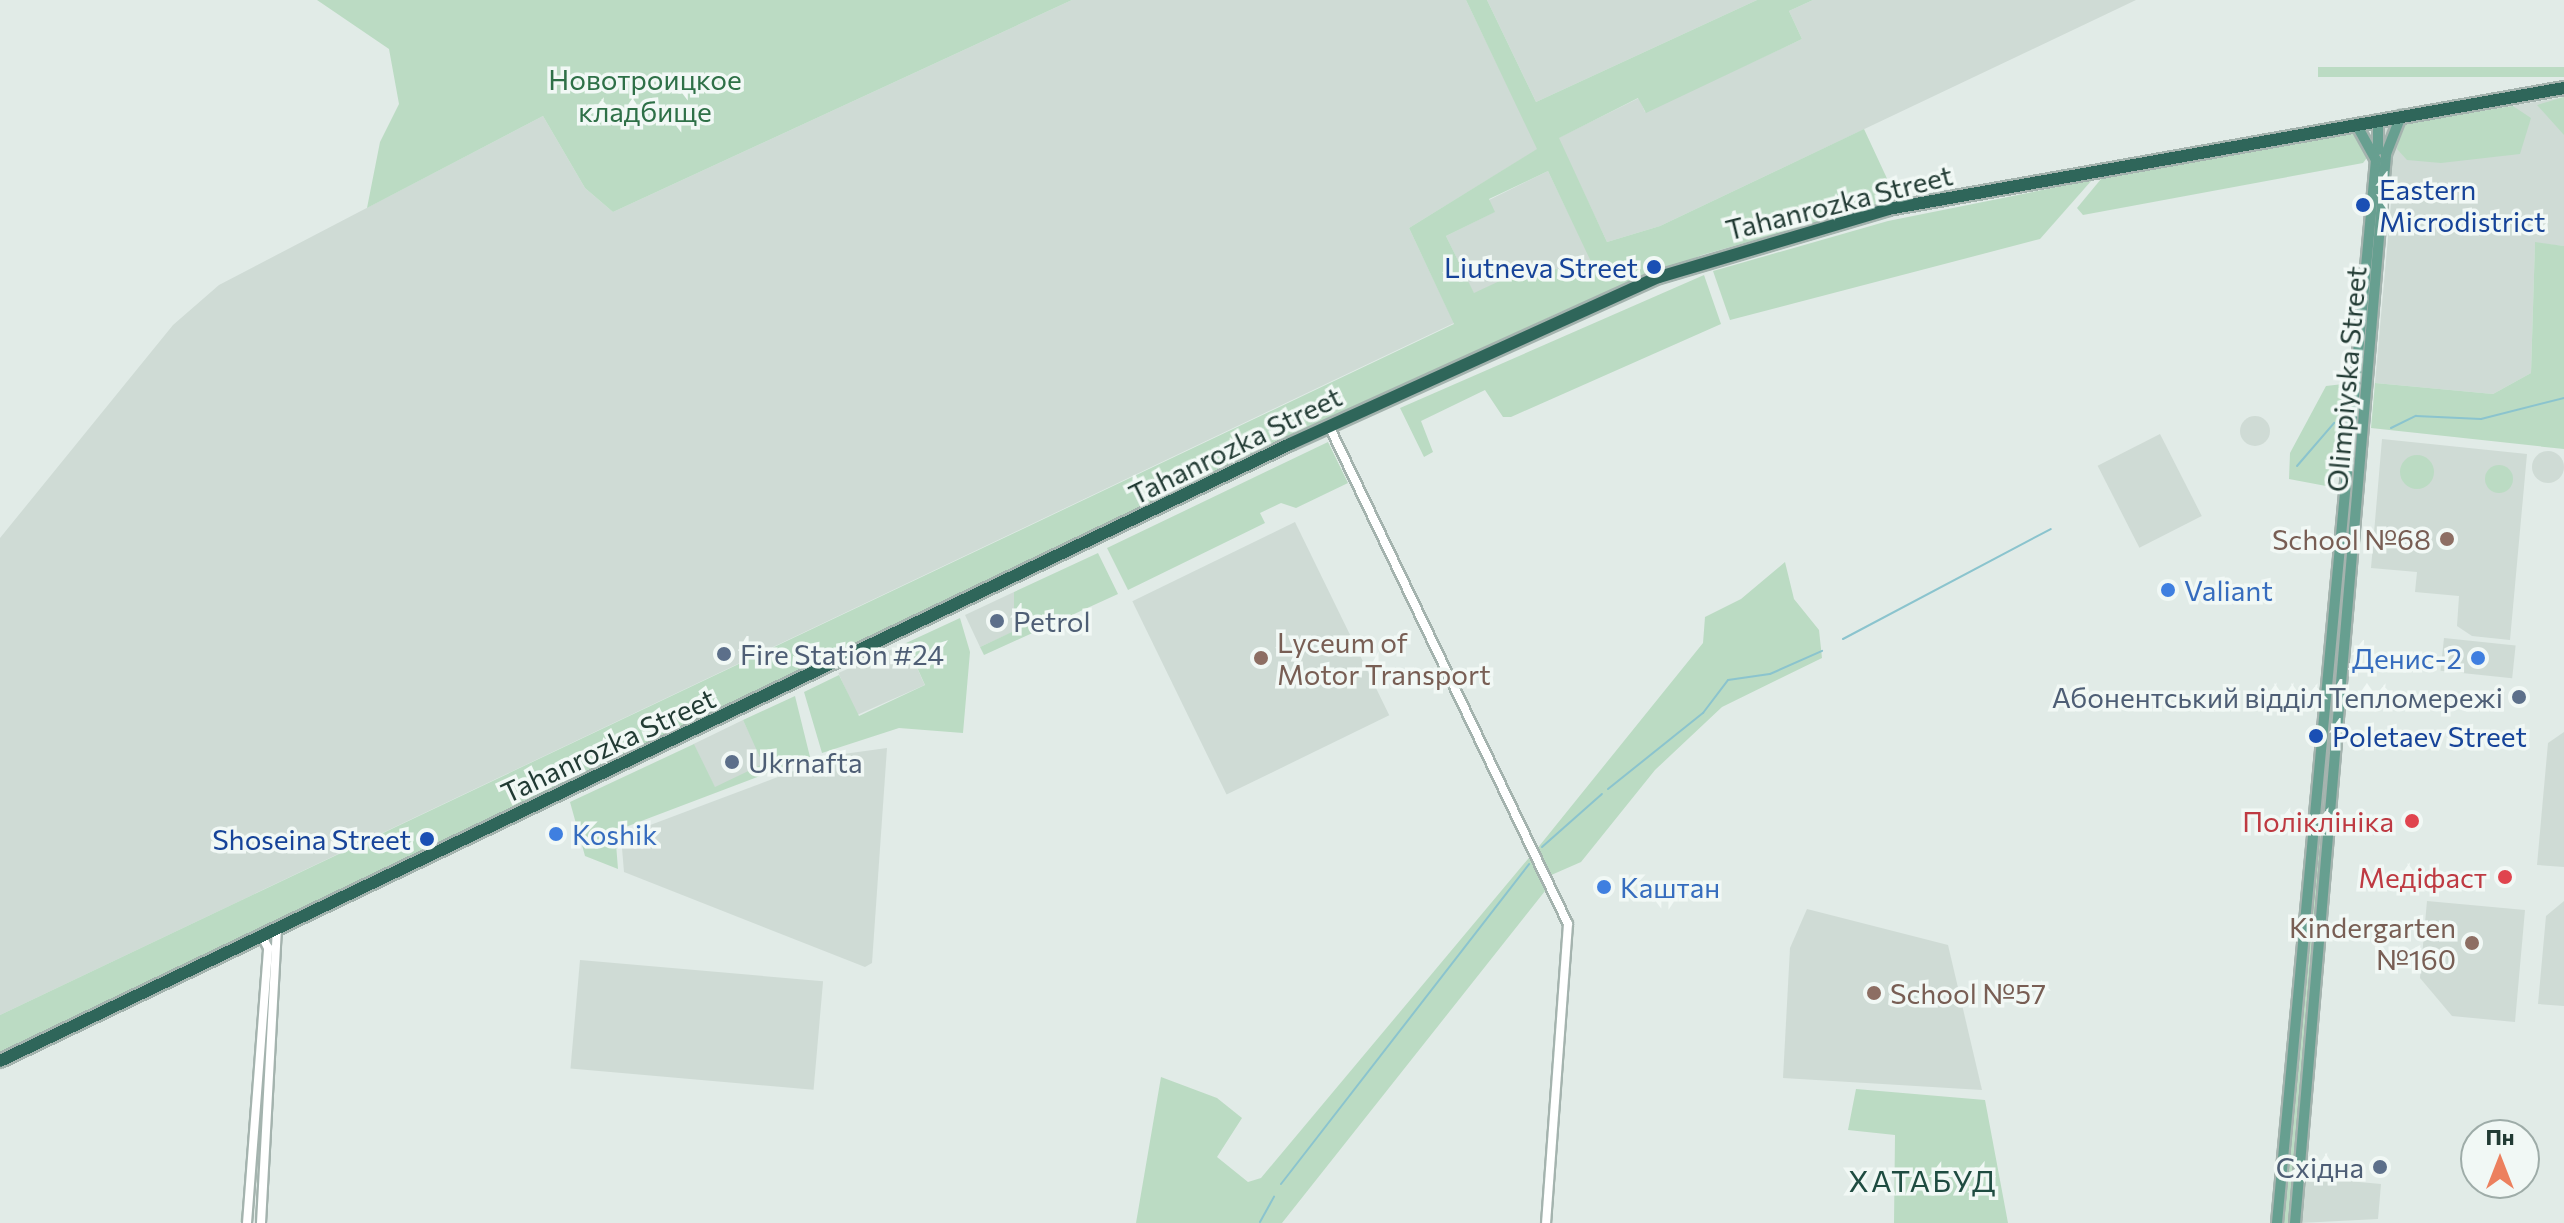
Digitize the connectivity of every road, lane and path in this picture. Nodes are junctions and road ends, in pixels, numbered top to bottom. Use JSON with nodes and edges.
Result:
{"nodes":[{"id":1,"x":2564,"y":88,"type":"edge"},
{"id":2,"x":2401,"y":116,"type":"junction"},
{"id":3,"x":2380,"y":120,"type":"junction"},
{"id":4,"x":2356,"y":124,"type":"junction"},
{"id":5,"x":2381,"y":157,"type":"junction"},
{"id":6,"x":2374,"y":172,"type":"junction"},
{"id":7,"x":2386,"y":172,"type":"junction"},
{"id":8,"x":2359,"y":309,"type":"junction"},
{"id":9,"x":2376,"y":311,"type":"junction"},
{"id":10,"x":1329,"y":426,"type":"junction"},
{"id":11,"x":2325,"y":689,"type":"junction"},
{"id":12,"x":2342,"y":690,"type":"junction"},
{"id":13,"x":277,"y":928,"type":"junction"},
{"id":14,"x":262,"y":936,"type":"junction"},
{"id":15,"x":0,"y":1061,"type":"edge"},
{"id":16,"x":247,"y":1223,"type":"edge"},
{"id":17,"x":261,"y":1223,"type":"edge"},
{"id":18,"x":1546,"y":1223,"type":"edge"},
{"id":19,"x":2277,"y":1223,"type":"edge"},
{"id":20,"x":2295,"y":1223,"type":"edge"}],
"edges":[{"from":1,"to":2,"type":"highway","name":"Tahanrozka Street"},
{"from":2,"to":3,"type":"highway","name":"Tahanrozka Street"},
{"from":2,"to":5,"type":"main road","name":"Olimpiyska Street"},
{"from":3,"to":4,"type":"highway","name":"Tahanrozka Street"},
{"from":3,"to":5,"type":"main road"},
{"from":4,"to":5,"type":"main road","name":"Olimpiyska Street"},
{"from":4,"to":10,"type":"highway","name":"Tahanrozka Street"},
{"from":5,"to":6,"type":"main road","name":"Olimpiyska Street"},
{"from":5,"to":7,"type":"main road","name":"Olimpiyska Street"},
{"from":6,"to":7,"type":"main road"},
{"from":6,"to":8,"type":"main road","name":"Olimpiyska Street"},
{"from":7,"to":9,"type":"main road","name":"Olimpiyska Street"},
{"from":8,"to":9,"type":"main road"},
{"from":8,"to":11,"type":"main road","name":"Olimpiyska Street"},
{"from":9,"to":12,"type":"main road","name":"Olimpiyska Street"},
{"from":10,"to":13,"type":"highway","name":"Tahanrozka Street"},
{"from":10,"to":18,"type":"street"},
{"from":11,"to":12,"type":"main road"},
{"from":11,"to":19,"type":"main road","name":"Olimpiyska Street"},
{"from":12,"to":20,"type":"main road","name":"Olimpiyska Street"},
{"from":13,"to":14,"type":"highway","name":"Tahanrozka Street"},
{"from":13,"to":17,"type":"street"},
{"from":14,"to":15,"type":"highway","name":"Tahanrozka Street"},
{"from":14,"to":16,"type":"street"}]}
